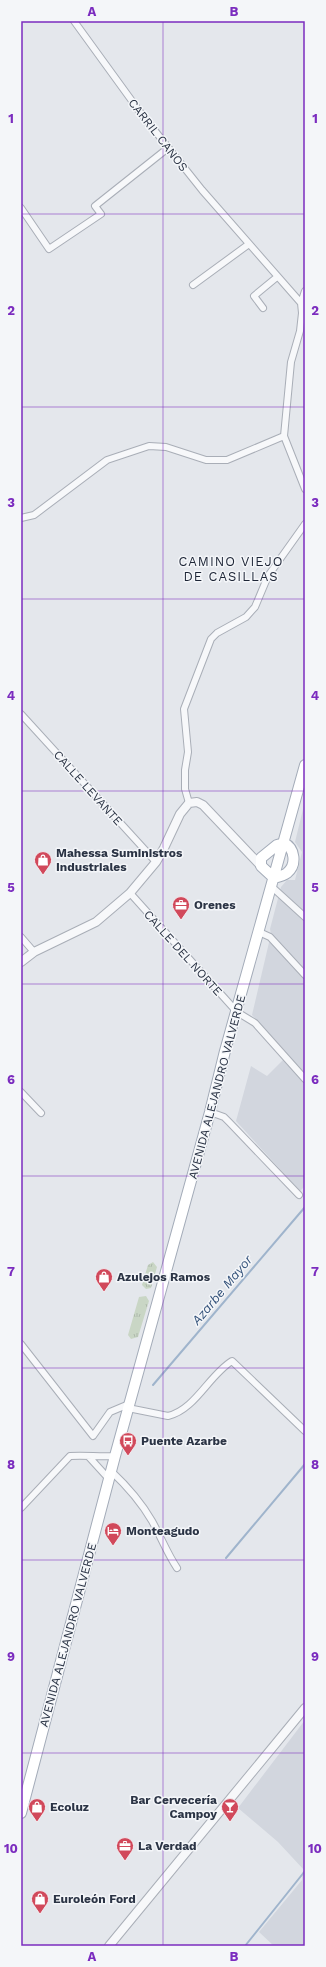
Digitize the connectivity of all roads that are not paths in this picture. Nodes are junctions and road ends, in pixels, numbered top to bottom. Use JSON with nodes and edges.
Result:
{"nodes":[{"id":1,"x":74,"y":21,"type":"edge"},
{"id":2,"x":168,"y":148,"type":"junction"},
{"id":3,"x":21,"y":208,"type":"edge"},
{"id":4,"x":249,"y":244,"type":"junction"},
{"id":5,"x":277,"y":277,"type":"junction"},
{"id":6,"x":194,"y":285,"type":"dead end"},
{"id":7,"x":305,"y":291,"type":"edge"},
{"id":8,"x":301,"y":303,"type":"junction"},
{"id":9,"x":263,"y":308,"type":"dead end"},
{"id":10,"x":300,"y":330,"type":"junction"},
{"id":11,"x":305,"y":336,"type":"edge"},
{"id":12,"x":284,"y":436,"type":"junction"},
{"id":13,"x":305,"y":489,"type":"edge"},
{"id":14,"x":21,"y":518,"type":"edge"},
{"id":15,"x":305,"y":524,"type":"edge"},
{"id":16,"x":21,"y":714,"type":"edge"},
{"id":17,"x":305,"y":765,"type":"edge"},
{"id":18,"x":189,"y":803,"type":"junction"},
{"id":19,"x":284,"y":843,"type":"junction"},
{"id":20,"x":266,"y":852,"type":"junction"},
{"id":21,"x":250,"y":854,"type":"junction"},
{"id":22,"x":156,"y":862,"type":"junction"},
{"id":23,"x":261,"y":866,"type":"junction"},
{"id":24,"x":273,"y":883,"type":"junction"},
{"id":25,"x":130,"y":893,"type":"junction"},
{"id":26,"x":305,"y":917,"type":"edge"},
{"id":27,"x":259,"y":932,"type":"junction"},
{"id":28,"x":21,"y":937,"type":"edge"},
{"id":29,"x":34,"y":952,"type":"junction"},
{"id":30,"x":21,"y":962,"type":"edge"},
{"id":31,"x":305,"y":975,"type":"edge"},
{"id":32,"x":237,"y":1012,"type":"junction"},
{"id":33,"x":305,"y":1079,"type":"edge"},
{"id":34,"x":21,"y":1092,"type":"edge"},
{"id":35,"x":210,"y":1112,"type":"junction"},
{"id":36,"x":41,"y":1113,"type":"dead end"},
{"id":37,"x":299,"y":1195,"type":"dead end"},
{"id":38,"x":21,"y":1344,"type":"edge"},
{"id":39,"x":129,"y":1406,"type":"junction"},
{"id":40,"x":305,"y":1431,"type":"edge"},
{"id":41,"x":86,"y":1454,"type":"junction"},
{"id":42,"x":115,"y":1456,"type":"junction"},
{"id":43,"x":110,"y":1475,"type":"junction"},
{"id":44,"x":21,"y":1508,"type":"edge"},
{"id":45,"x":177,"y":1568,"type":"dead end"},
{"id":46,"x":305,"y":1708,"type":"edge"},
{"id":47,"x":21,"y":1813,"type":"edge"},
{"id":48,"x":109,"y":1946,"type":"edge"}],
"edges":[{"from":1,"to":2,"type":"street","name":"CARRIL CANOS"},
{"from":2,"to":3,"type":"street"},
{"from":2,"to":4,"type":"street","name":"CARRIL CANOS"},
{"from":4,"to":5,"type":"street","name":"CARRIL CANOS"},
{"from":4,"to":6,"type":"street"},
{"from":5,"to":8,"type":"street","name":"CARRIL CANOS"},
{"from":5,"to":9,"type":"street"},
{"from":7,"to":8,"type":"street"},
{"from":8,"to":10,"type":"street"},
{"from":10,"to":11,"type":"street"},
{"from":10,"to":12,"type":"street"},
{"from":12,"to":13,"type":"street"},
{"from":12,"to":14,"type":"street"},
{"from":15,"to":18,"type":"street"},
{"from":16,"to":22,"type":"street","name":"CALLE LEVANTE"},
{"from":17,"to":19,"type":"main road","name":"AVENIDA ALEJANDRO VALVERDE"},
{"from":18,"to":21,"type":"street"},
{"from":18,"to":22,"type":"street"},
{"from":19,"to":20,"type":"main road"},
{"from":19,"to":24,"type":"main road","name":"AVENIDA ALEJANDRO VALVERDE"},
{"from":20,"to":21,"type":"street"},
{"from":20,"to":23,"type":"main road"},
{"from":21,"to":23,"type":"street"},
{"from":22,"to":25,"type":"street"},
{"from":23,"to":24,"type":"main road"},
{"from":24,"to":26,"type":"street"},
{"from":24,"to":27,"type":"main road","name":"AVENIDA ALEJANDRO VALVERDE"},
{"from":25,"to":29,"type":"street"},
{"from":25,"to":32,"type":"street","name":"CALLE DEL NORTE"},
{"from":27,"to":31,"type":"street"},
{"from":27,"to":32,"type":"main road","name":"AVENIDA ALEJANDRO VALVERDE"},
{"from":28,"to":29,"type":"street"},
{"from":29,"to":30,"type":"street"},
{"from":32,"to":33,"type":"street","name":"CALLE DEL NORTE"},
{"from":32,"to":35,"type":"main road","name":"AVENIDA ALEJANDRO VALVERDE"},
{"from":34,"to":36,"type":"street"},
{"from":35,"to":37,"type":"street"},
{"from":35,"to":39,"type":"main road","name":"AVENIDA ALEJANDRO VALVERDE"},
{"from":38,"to":39,"type":"street"},
{"from":39,"to":40,"type":"street"},
{"from":39,"to":42,"type":"main road","name":"AVENIDA ALEJANDRO VALVERDE"},
{"from":41,"to":42,"type":"street"},
{"from":41,"to":43,"type":"street"},
{"from":41,"to":44,"type":"street"},
{"from":42,"to":43,"type":"main road","name":"AVENIDA ALEJANDRO VALVERDE"},
{"from":43,"to":45,"type":"street"},
{"from":43,"to":47,"type":"main road","name":"AVENIDA ALEJANDRO VALVERDE"},
{"from":46,"to":48,"type":"street"}]}
